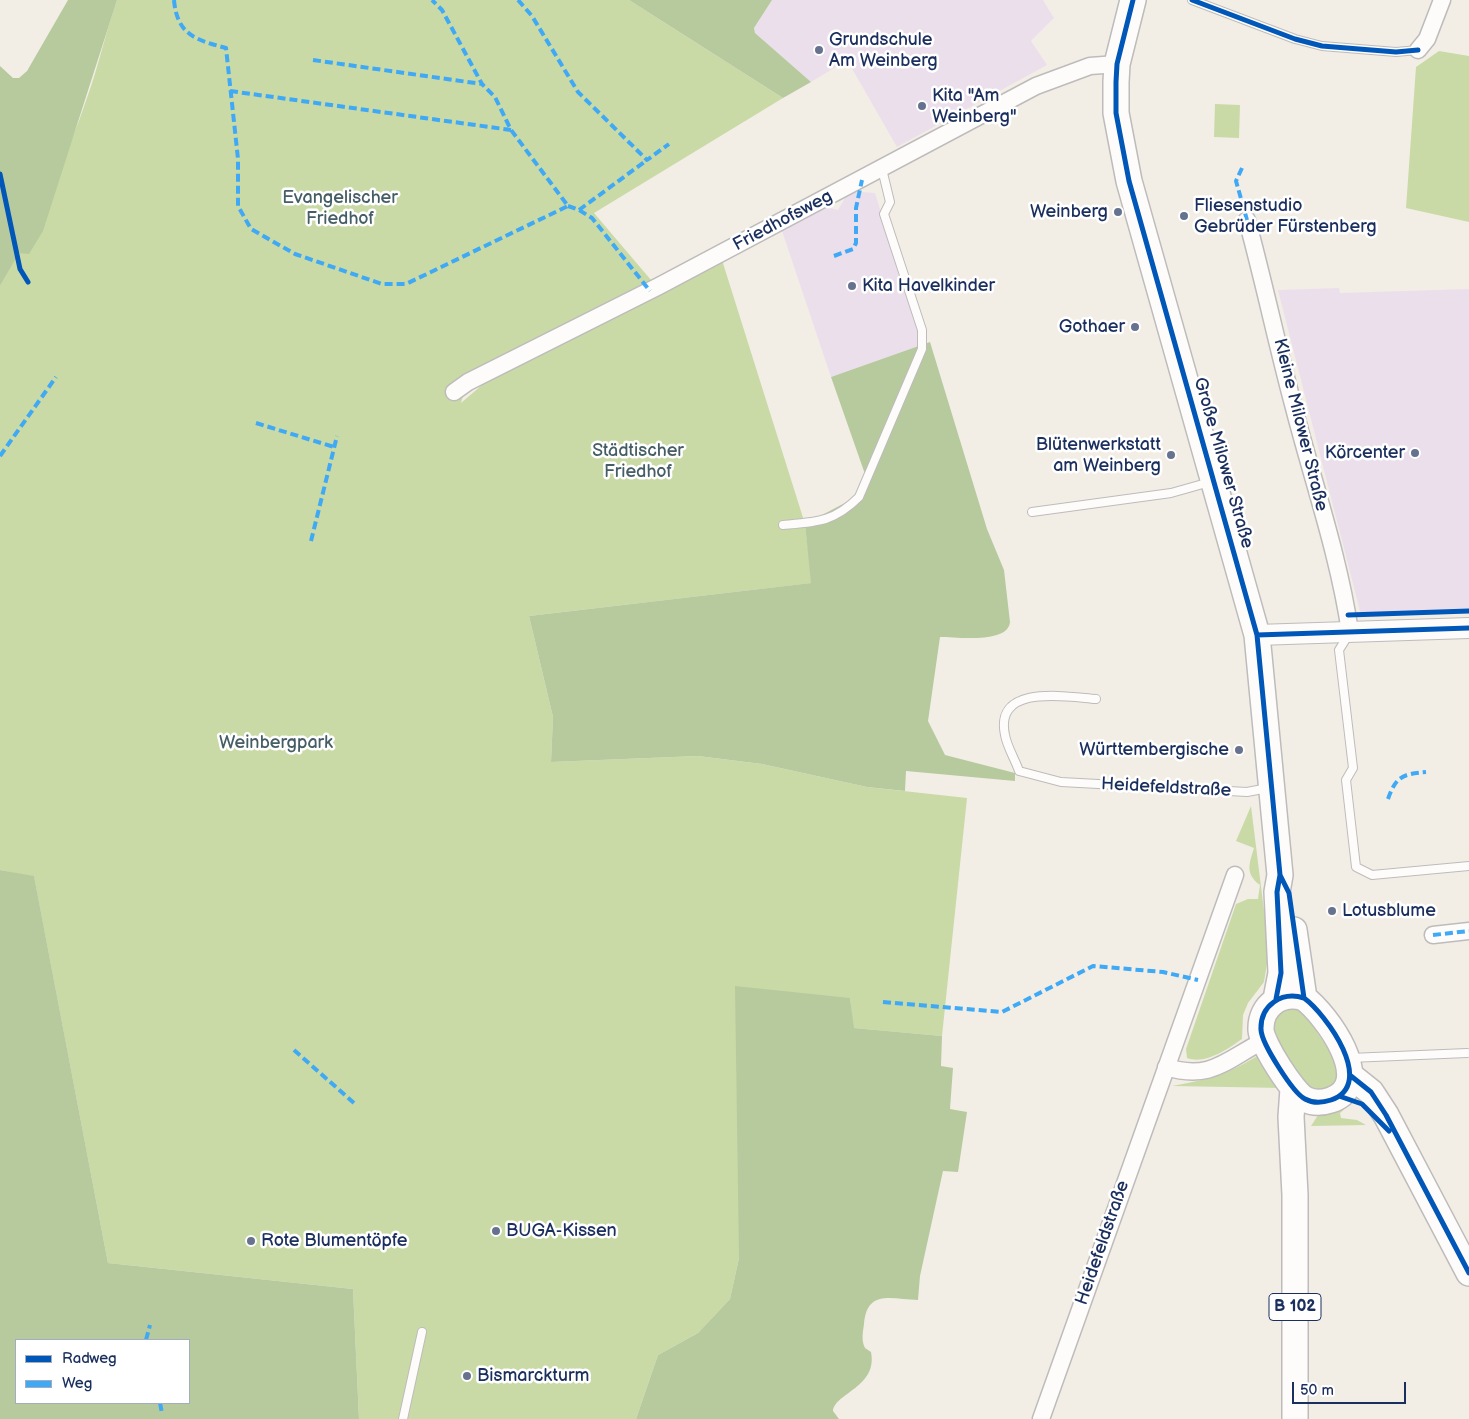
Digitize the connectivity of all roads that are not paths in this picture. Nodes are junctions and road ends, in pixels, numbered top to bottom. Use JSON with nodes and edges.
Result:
{"nodes":[{"id":1,"x":1133,"y":0,"type":"edge"},
{"id":2,"x":1192,"y":0,"type":"edge"},
{"id":3,"x":1442,"y":0,"type":"edge"},
{"id":4,"x":1418,"y":50,"type":"joint"},
{"id":5,"x":1117,"y":64,"type":"junction"},
{"id":6,"x":882,"y":169,"type":"junction"},
{"id":7,"x":1247,"y":220,"type":"dead end"},
{"id":8,"x":454,"y":392,"type":"dead end"},
{"id":9,"x":1214,"y":481,"type":"junction"},
{"id":10,"x":1032,"y":512,"type":"dead end"},
{"id":11,"x":784,"y":525,"type":"dead end"},
{"id":12,"x":1469,"y":628,"type":"edge"},
{"id":13,"x":1350,"y":632,"type":"junction"},
{"id":14,"x":1257,"y":635,"type":"junction"},
{"id":15,"x":1096,"y":699,"type":"dead end"},
{"id":16,"x":1270,"y":787,"type":"junction"},
{"id":17,"x":1469,"y":866,"type":"edge"},
{"id":18,"x":1235,"y":875,"type":"dead end"},
{"id":19,"x":1280,"y":875,"type":"junction"},
{"id":20,"x":1469,"y":931,"type":"edge"},
{"id":21,"x":1433,"y":935,"type":"dead end"},
{"id":22,"x":1304,"y":998,"type":"junction"},
{"id":23,"x":1276,"y":999,"type":"junction"},
{"id":24,"x":1263,"y":1041,"type":"junction"},
{"id":25,"x":1468,"y":1053,"type":"dead end"},
{"id":26,"x":1166,"y":1067,"type":"junction"},
{"id":27,"x":1346,"y":1077,"type":"junction"},
{"id":28,"x":1294,"y":1089,"type":"junction"},
{"id":29,"x":1315,"y":1103,"type":"junction"},
{"id":30,"x":1295,"y":1195,"type":"junction"},
{"id":31,"x":1469,"y":1272,"type":"edge"},
{"id":32,"x":422,"y":1332,"type":"dead end"},
{"id":33,"x":403,"y":1419,"type":"edge"},
{"id":34,"x":1041,"y":1419,"type":"edge"},
{"id":35,"x":1295,"y":1419,"type":"edge"}],
"edges":[{"from":1,"to":5,"type":"main road","name":"Große Milower Straße"},
{"from":2,"to":4,"type":"lane"},
{"from":3,"to":4,"type":"street"},
{"from":5,"to":6,"type":"street","name":"Friedhofsweg"},
{"from":5,"to":9,"type":"main road","name":"Große Milower Straße"},
{"from":6,"to":8,"type":"street","name":"Friedhofsweg"},
{"from":6,"to":11,"type":"lane"},
{"from":7,"to":13,"type":"street","name":"Kleine Milower Straße"},
{"from":9,"to":10,"type":"lane"},
{"from":9,"to":14,"type":"main road","name":"Große Milower Straße"},
{"from":12,"to":13,"type":"street"},
{"from":13,"to":14,"type":"street"},
{"from":13,"to":17,"type":"lane"},
{"from":14,"to":16,"type":"main road","name":"Große Milower Straße"},
{"from":15,"to":16,"type":"lane","name":"Heidefeldstraße"},
{"from":16,"to":19,"type":"main road","name":"Große Milower Straße"},
{"from":18,"to":26,"type":"street","name":"Heidefeldstraße"},
{"from":19,"to":22,"type":"main road","name":"Große Milower Straße"},
{"from":19,"to":23,"type":"main road","name":"Große Milower Straße"},
{"from":20,"to":21,"type":"street"},
{"from":22,"to":23,"type":"main road"},
{"from":22,"to":27,"type":"main road"},
{"from":23,"to":24,"type":"main road","name":"Große Milower Straße"},
{"from":24,"to":26,"type":"street"},
{"from":24,"to":28,"type":"main road"},
{"from":25,"to":27,"type":"lane"},
{"from":26,"to":34,"type":"street","name":"Heidefeldstraße"},
{"from":27,"to":29,"type":"main road"},
{"from":27,"to":31,"type":"main road"},
{"from":28,"to":29,"type":"main road"},
{"from":28,"to":30,"type":"main road","number":"B 102"},
{"from":29,"to":30,"type":"main road","number":"B 102"},
{"from":30,"to":35,"type":"main road","number":"B 102"},
{"from":32,"to":33,"type":"lane"}]}
